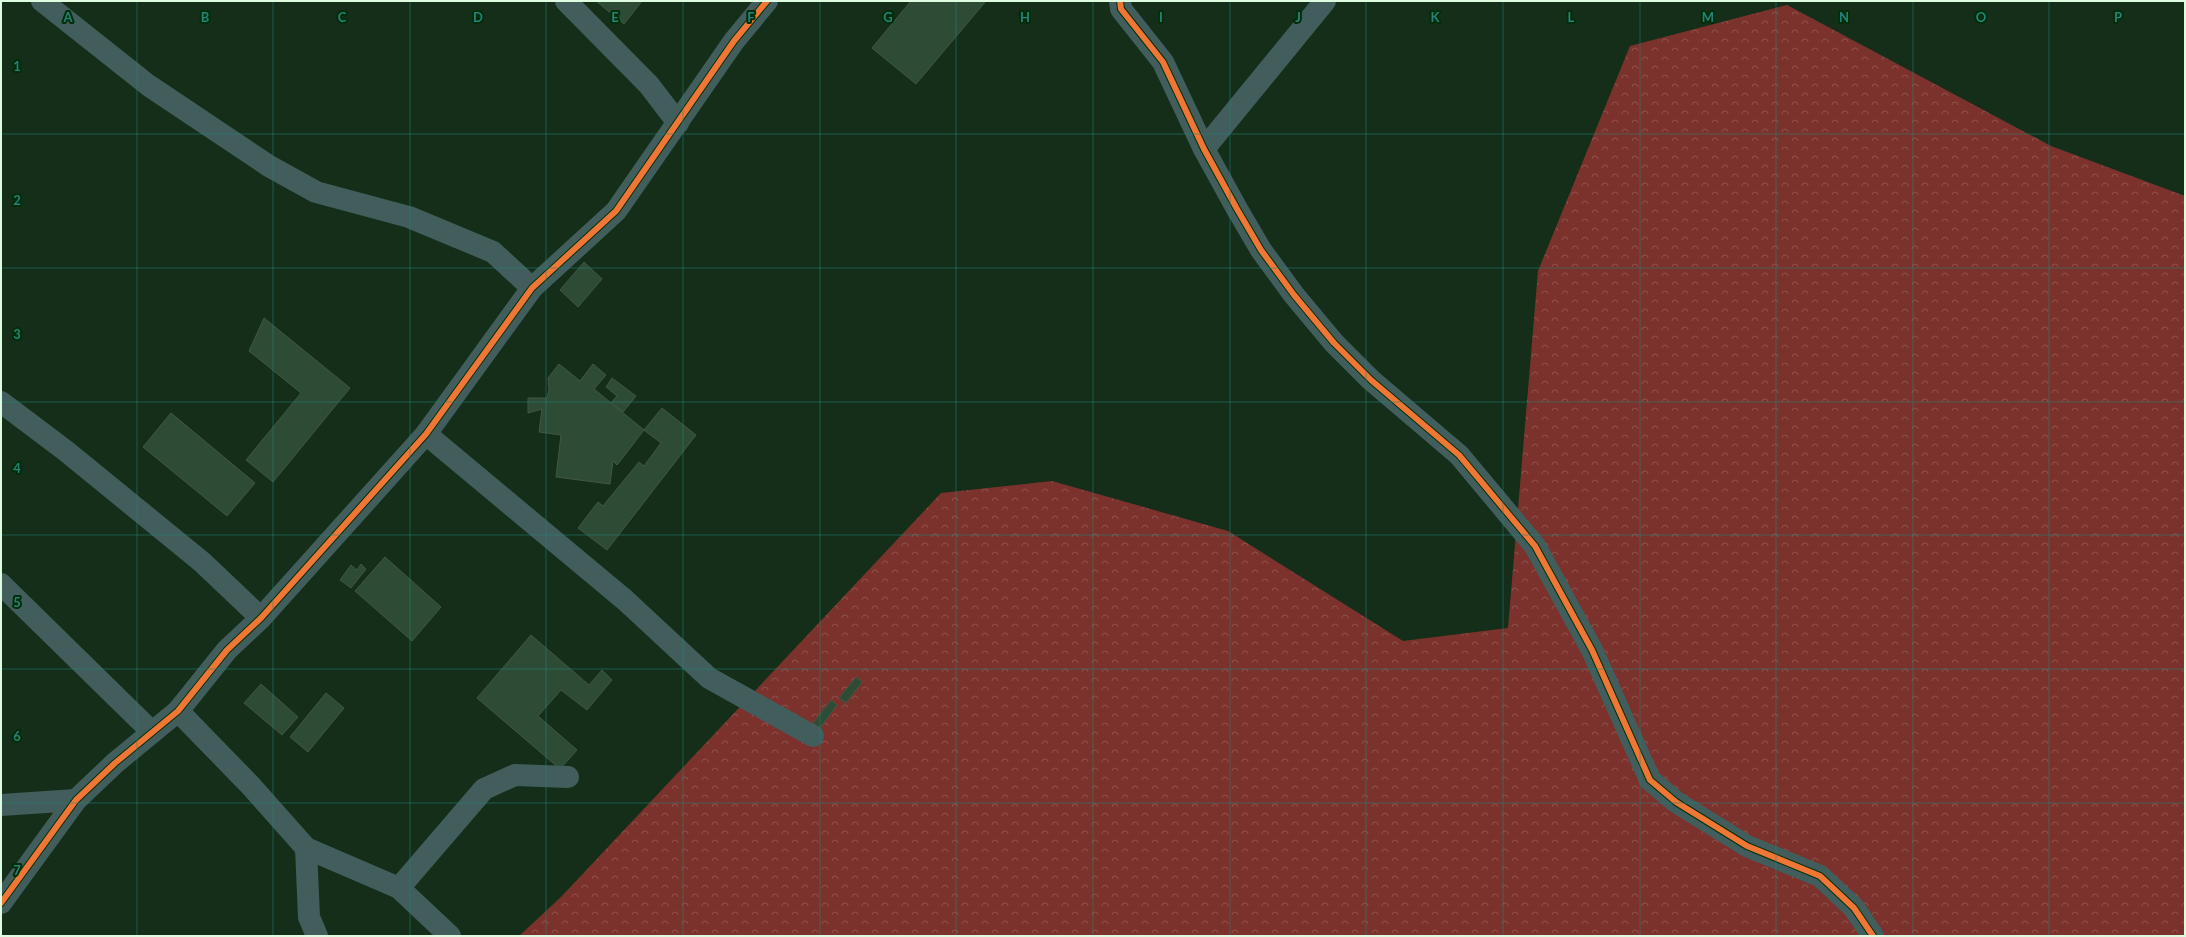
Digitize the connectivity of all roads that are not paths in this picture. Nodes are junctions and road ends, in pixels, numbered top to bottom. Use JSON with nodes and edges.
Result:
{"nodes":[{"id":1,"x":42,"y":1,"type":"edge"},
{"id":2,"x":566,"y":1,"type":"edge"},
{"id":3,"x":767,"y":1,"type":"edge"},
{"id":4,"x":1325,"y":1,"type":"edge"},
{"id":5,"x":1118,"y":4,"type":"edge"},
{"id":6,"x":678,"y":123,"type":"junction"},
{"id":7,"x":1204,"y":149,"type":"junction"},
{"id":8,"x":532,"y":288,"type":"junction"},
{"id":9,"x":1,"y":402,"type":"edge"},
{"id":10,"x":426,"y":434,"type":"junction"},
{"id":11,"x":1,"y":584,"type":"edge"},
{"id":12,"x":261,"y":618,"type":"junction"},
{"id":13,"x":178,"y":711,"type":"junction"},
{"id":14,"x":152,"y":732,"type":"junction"},
{"id":15,"x":812,"y":736,"type":"dead end"},
{"id":16,"x":568,"y":777,"type":"dead end"},
{"id":17,"x":76,"y":800,"type":"junction"},
{"id":18,"x":1,"y":805,"type":"edge"},
{"id":19,"x":306,"y":848,"type":"junction"},
{"id":20,"x":399,"y":888,"type":"junction"},
{"id":21,"x":1,"y":903,"type":"edge"},
{"id":22,"x":317,"y":936,"type":"edge"},
{"id":23,"x":450,"y":936,"type":"edge"},
{"id":24,"x":1873,"y":936,"type":"edge"}],
"edges":[{"from":1,"to":8,"type":"street"},
{"from":2,"to":6,"type":"street"},
{"from":3,"to":6,"type":"street"},
{"from":4,"to":7,"type":"street"},
{"from":5,"to":7,"type":"street"},
{"from":6,"to":8,"type":"street"},
{"from":7,"to":24,"type":"street"},
{"from":8,"to":10,"type":"street"},
{"from":9,"to":12,"type":"street"},
{"from":10,"to":12,"type":"street"},
{"from":10,"to":15,"type":"street"},
{"from":11,"to":14,"type":"street"},
{"from":12,"to":13,"type":"street"},
{"from":13,"to":14,"type":"street"},
{"from":13,"to":19,"type":"street"},
{"from":14,"to":17,"type":"street"},
{"from":16,"to":20,"type":"street"},
{"from":17,"to":18,"type":"street"},
{"from":17,"to":21,"type":"street"},
{"from":19,"to":20,"type":"street"},
{"from":19,"to":22,"type":"street"},
{"from":20,"to":23,"type":"street"}]}
